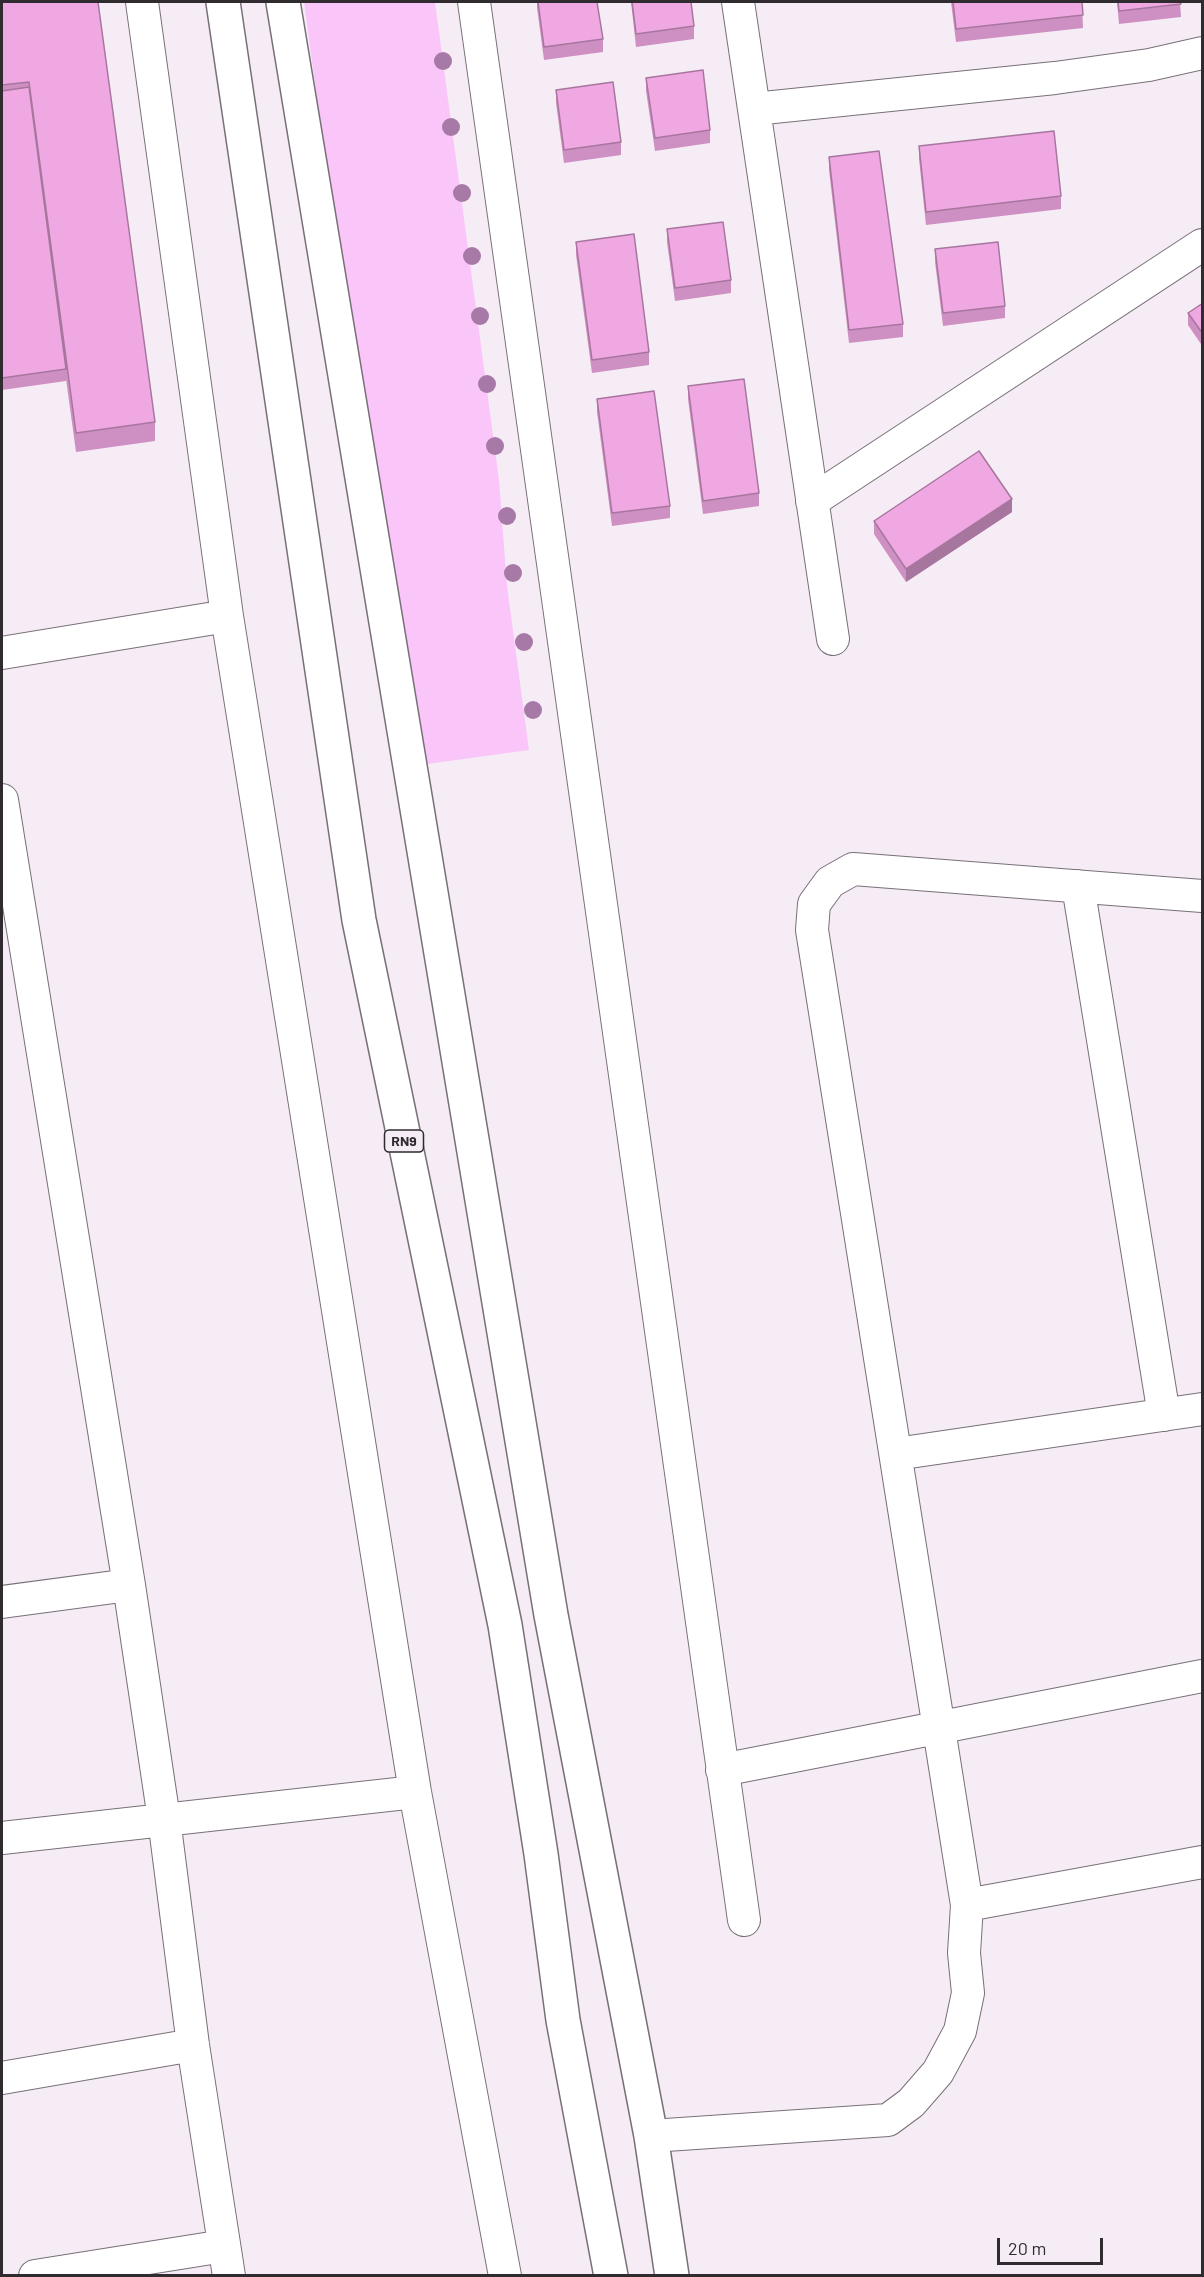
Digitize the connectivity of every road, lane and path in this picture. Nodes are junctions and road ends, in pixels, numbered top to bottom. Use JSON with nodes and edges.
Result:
{"nodes":[{"id":1,"x":142,"y":2,"type":"edge"},
{"id":2,"x":223,"y":2,"type":"edge"},
{"id":3,"x":283,"y":2,"type":"edge"},
{"id":4,"x":474,"y":2,"type":"edge"},
{"id":5,"x":738,"y":2,"type":"edge"},
{"id":6,"x":1203,"y":52,"type":"edge"},
{"id":7,"x":754,"y":109,"type":"junction"},
{"id":8,"x":1203,"y":245,"type":"edge"},
{"id":9,"x":812,"y":501,"type":"junction"},
{"id":10,"x":227,"y":616,"type":"junction"},
{"id":11,"x":832,"y":639,"type":"dead end"},
{"id":12,"x":2,"y":654,"type":"edge"},
{"id":13,"x":2,"y":800,"type":"edge"},
{"id":14,"x":1078,"y":886,"type":"junction"},
{"id":15,"x":1203,"y":896,"type":"edge"},
{"id":16,"x":1203,"y":1409,"type":"edge"},
{"id":17,"x":1164,"y":1415,"type":"junction"},
{"id":18,"x":896,"y":1454,"type":"junction"},
{"id":19,"x":129,"y":1585,"type":"junction"},
{"id":20,"x":2,"y":1602,"type":"edge"},
{"id":21,"x":1203,"y":1676,"type":"edge"},
{"id":22,"x":939,"y":1728,"type":"junction"},
{"id":23,"x":722,"y":1770,"type":"junction"},
{"id":24,"x":416,"y":1792,"type":"junction"},
{"id":25,"x":164,"y":1819,"type":"junction"},
{"id":26,"x":2,"y":1838,"type":"edge"},
{"id":27,"x":1203,"y":1862,"type":"edge"},
{"id":28,"x":967,"y":1905,"type":"junction"},
{"id":29,"x":744,"y":1920,"type":"dead end"},
{"id":30,"x":193,"y":2044,"type":"junction"},
{"id":31,"x":2,"y":2078,"type":"edge"},
{"id":32,"x":651,"y":2136,"type":"junction"},
{"id":33,"x":226,"y":2261,"type":"edge"},
{"id":34,"x":35,"y":2276,"type":"edge"},
{"id":35,"x":504,"y":2276,"type":"edge"},
{"id":36,"x":611,"y":2276,"type":"edge"},
{"id":37,"x":672,"y":2276,"type":"edge"}],
"edges":[{"from":1,"to":10,"type":"street"},
{"from":2,"to":36,"type":"highway","number":"RN9"},
{"from":3,"to":32,"type":"highway"},
{"from":4,"to":23,"type":"street"},
{"from":5,"to":7,"type":"street"},
{"from":6,"to":7,"type":"street"},
{"from":7,"to":9,"type":"street"},
{"from":8,"to":9,"type":"street"},
{"from":9,"to":11,"type":"street"},
{"from":10,"to":12,"type":"street"},
{"from":10,"to":24,"type":"street"},
{"from":13,"to":19,"type":"street"},
{"from":14,"to":15,"type":"street"},
{"from":14,"to":17,"type":"street"},
{"from":14,"to":18,"type":"street"},
{"from":16,"to":17,"type":"street"},
{"from":17,"to":18,"type":"street"},
{"from":18,"to":22,"type":"street"},
{"from":19,"to":20,"type":"street"},
{"from":19,"to":25,"type":"street"},
{"from":21,"to":22,"type":"street"},
{"from":22,"to":23,"type":"street"},
{"from":22,"to":28,"type":"street"},
{"from":23,"to":29,"type":"street"},
{"from":24,"to":25,"type":"street"},
{"from":24,"to":35,"type":"street"},
{"from":25,"to":26,"type":"street"},
{"from":25,"to":30,"type":"street"},
{"from":27,"to":28,"type":"street"},
{"from":28,"to":32,"type":"street"},
{"from":30,"to":31,"type":"street"},
{"from":30,"to":33,"type":"street"},
{"from":32,"to":37,"type":"highway"},
{"from":33,"to":34,"type":"street"}]}
